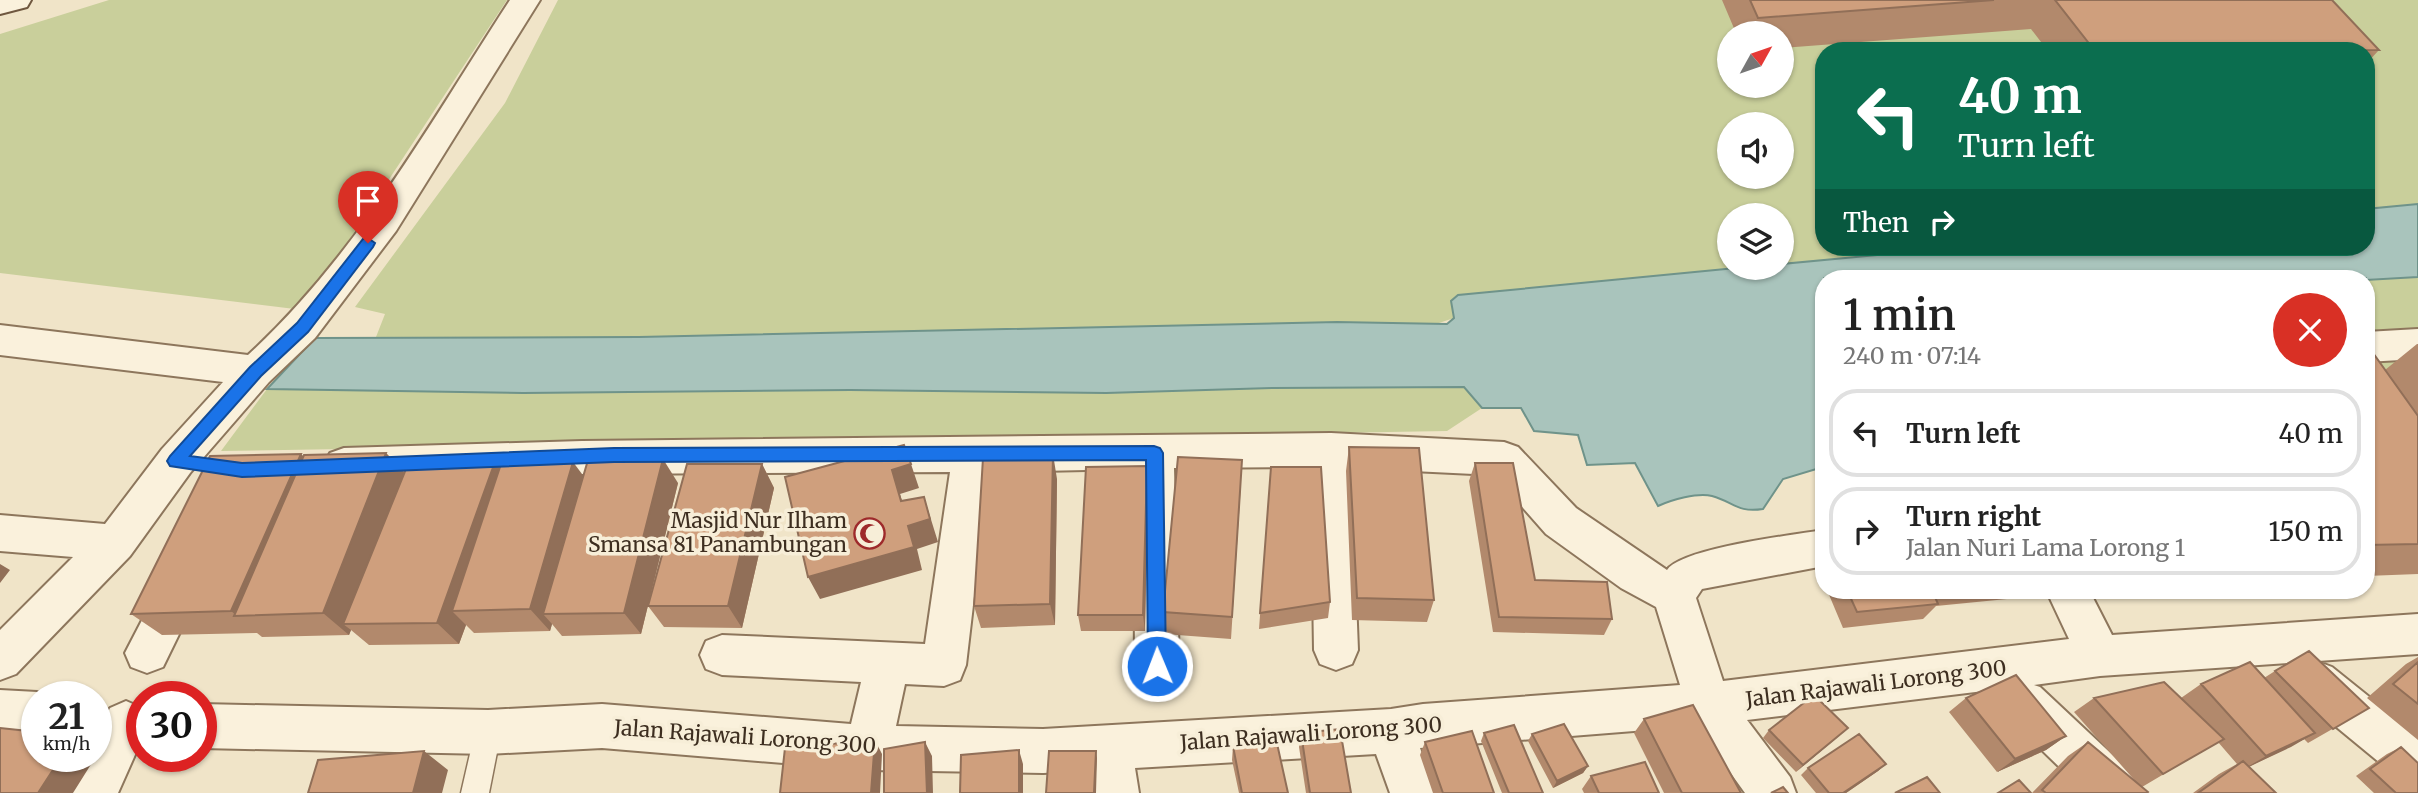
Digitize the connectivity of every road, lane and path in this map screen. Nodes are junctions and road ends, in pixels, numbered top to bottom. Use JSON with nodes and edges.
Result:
{"nodes":[{"id":1,"x":16,"y":0,"type":"edge"},
{"id":2,"x":525,"y":0,"type":"edge"},
{"id":3,"x":0,"y":5,"type":"edge"},
{"id":4,"x":0,"y":340,"type":"edge"},
{"id":5,"x":2418,"y":344,"type":"edge"},
{"id":6,"x":2375,"y":346,"type":"edge"},
{"id":7,"x":256,"y":371,"type":"junction"},
{"id":8,"x":1331,"y":449,"type":"junction"},
{"id":9,"x":1154,"y":453,"type":"junction"},
{"id":10,"x":614,"y":455,"type":"junction"},
{"id":11,"x":307,"y":467,"type":"edge"},
{"id":12,"x":968,"y":477,"type":"dead end"},
{"id":13,"x":599,"y":494,"type":"edge"},
{"id":14,"x":0,"y":533,"type":"edge"},
{"id":15,"x":115,"y":543,"type":"junction"},
{"id":16,"x":1815,"y":550,"type":"edge"},
{"id":17,"x":197,"y":555,"type":"edge"},
{"id":18,"x":2072,"y":599,"type":"edge"},
{"id":19,"x":1683,"y":624,"type":"junction"},
{"id":20,"x":2418,"y":634,"type":"edge"},
{"id":21,"x":2270,"y":646,"type":"junction"},
{"id":22,"x":1336,"y":650,"type":"dead end"},
{"id":23,"x":2098,"y":651,"type":"junction"},
{"id":24,"x":147,"y":653,"type":"dead end"},
{"id":25,"x":722,"y":655,"type":"dead end"},
{"id":26,"x":0,"y":660,"type":"edge"},
{"id":27,"x":1157,"y":666,"type":"dead end"},
{"id":28,"x":887,"y":670,"type":"junction"},
{"id":29,"x":1991,"y":671,"type":"junction"},
{"id":30,"x":1708,"y":704,"type":"junction"},
{"id":31,"x":0,"y":711,"type":"edge"},
{"id":32,"x":21,"y":713,"type":"edge"},
{"id":33,"x":121,"y":722,"type":"edge"},
{"id":34,"x":217,"y":726,"type":"edge"},
{"id":35,"x":1391,"y":731,"type":"junction"},
{"id":36,"x":488,"y":732,"type":"junction"},
{"id":37,"x":870,"y":736,"type":"junction"},
{"id":38,"x":1108,"y":748,"type":"junction"},
{"id":39,"x":2418,"y":765,"type":"edge"},
{"id":40,"x":94,"y":793,"type":"edge"},
{"id":41,"x":474,"y":793,"type":"edge"},
{"id":42,"x":1116,"y":793,"type":"edge"},
{"id":43,"x":1413,"y":793,"type":"edge"},
{"id":44,"x":1773,"y":793,"type":"edge"},
{"id":45,"x":2119,"y":793,"type":"edge"}],
"edges":[{"from":1,"to":3,"type":"street"},
{"from":2,"to":7,"type":"street"},
{"from":4,"to":7,"type":"street"},
{"from":5,"to":6,"type":"street"},
{"from":7,"to":15,"type":"street"},
{"from":8,"to":9,"type":"street"},
{"from":8,"to":19,"type":"street"},
{"from":8,"to":22,"type":"street"},
{"from":9,"to":10,"type":"street"},
{"from":9,"to":27,"type":"street"},
{"from":10,"to":11,"type":"street"},
{"from":10,"to":13,"type":"street"},
{"from":12,"to":28,"type":"street"},
{"from":14,"to":15,"type":"street"},
{"from":15,"to":26,"type":"street"},
{"from":16,"to":19,"type":"street"},
{"from":17,"to":24,"type":"street"},
{"from":18,"to":23,"type":"street"},
{"from":19,"to":30,"type":"street"},
{"from":20,"to":21,"type":"street","name":"Jalan Rajawali Lorong 300"},
{"from":21,"to":23,"type":"street","name":"Jalan Rajawali Lorong 300"},
{"from":21,"to":39,"type":"street"},
{"from":23,"to":29,"type":"street","name":"Jalan Rajawali Lorong 300"},
{"from":25,"to":28,"type":"street"},
{"from":28,"to":37,"type":"street"},
{"from":29,"to":30,"type":"street","name":"Jalan Rajawali Lorong 300"},
{"from":29,"to":45,"type":"street"},
{"from":30,"to":35,"type":"street","name":"Jalan Rajawali Lorong 300"},
{"from":30,"to":44,"type":"street"},
{"from":31,"to":32,"type":"street"},
{"from":33,"to":40,"type":"street"},
{"from":34,"to":36,"type":"street","name":"Jalan Rajawali Lorong 300"},
{"from":35,"to":38,"type":"street","name":"Jalan Rajawali Lorong 300"},
{"from":35,"to":43,"type":"street"},
{"from":36,"to":37,"type":"street","name":"Jalan Rajawali Lorong 300"},
{"from":36,"to":41,"type":"lane"},
{"from":37,"to":38,"type":"street","name":"Jalan Rajawali Lorong 300"},
{"from":38,"to":42,"type":"street"}]}
